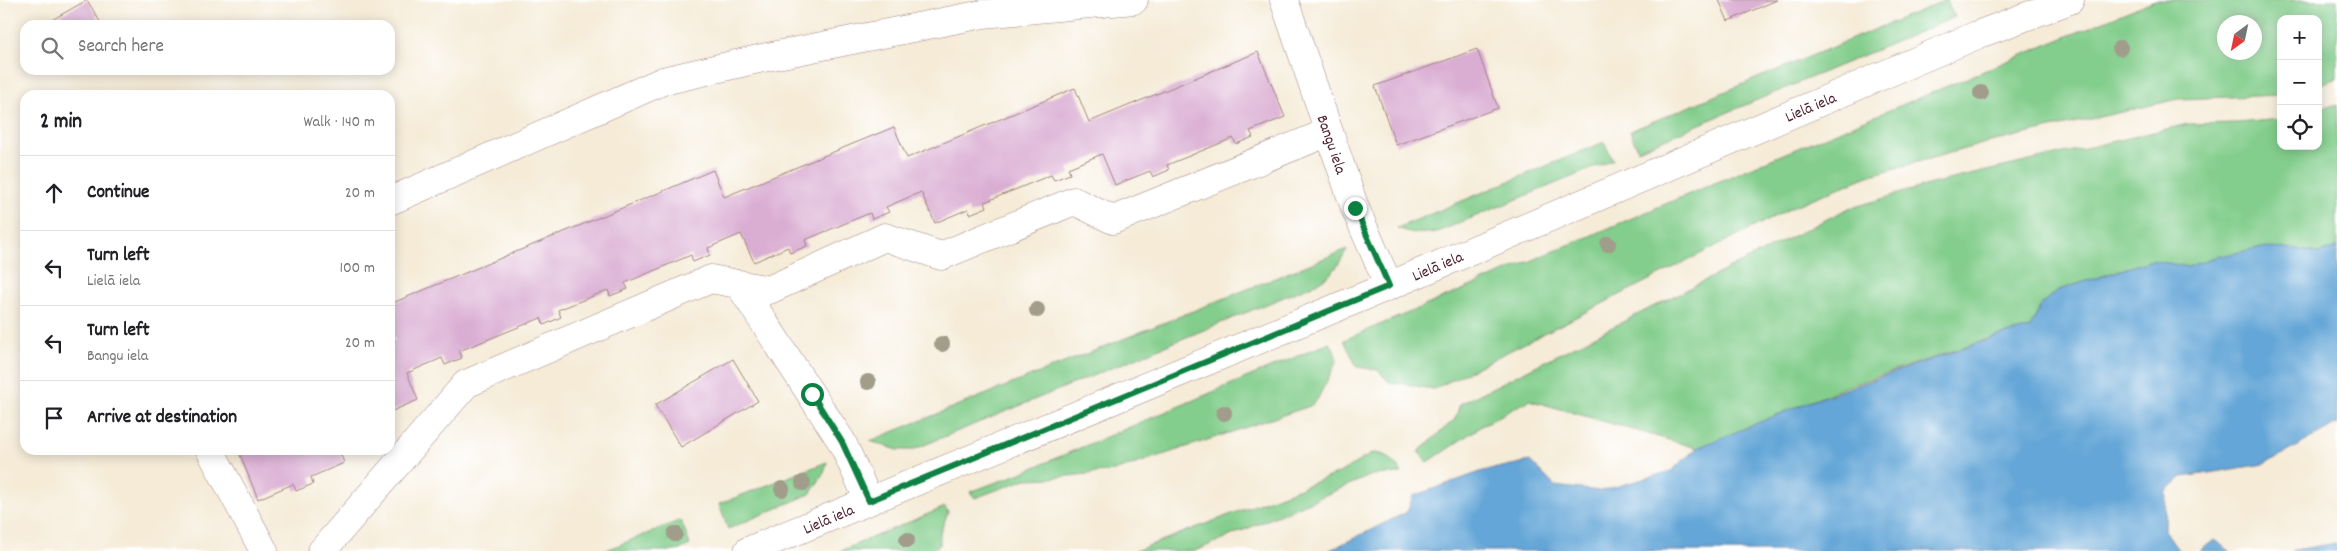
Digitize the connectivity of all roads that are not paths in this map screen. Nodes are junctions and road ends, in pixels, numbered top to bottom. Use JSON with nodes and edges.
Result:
{"nodes":[{"id":1,"x":1134,"y":0,"type":"edge"},
{"id":2,"x":1284,"y":0,"type":"edge"},
{"id":3,"x":2070,"y":0,"type":"edge"},
{"id":4,"x":1329,"y":132,"type":"junction"},
{"id":5,"x":395,"y":199,"type":"edge"},
{"id":6,"x":739,"y":284,"type":"junction"},
{"id":7,"x":1389,"y":286,"type":"junction"},
{"id":8,"x":213,"y":455,"type":"edge"},
{"id":9,"x":869,"y":501,"type":"junction"},
{"id":10,"x":264,"y":551,"type":"edge"},
{"id":11,"x":322,"y":551,"type":"edge"},
{"id":12,"x":748,"y":551,"type":"edge"}],
"edges":[{"from":1,"to":5,"type":"street"},
{"from":2,"to":4,"type":"street","name":"Bangu iela"},
{"from":3,"to":7,"type":"street","name":"Lielā iela"},
{"from":4,"to":6,"type":"street"},
{"from":4,"to":7,"type":"street","name":"Bangu iela"},
{"from":6,"to":9,"type":"street"},
{"from":6,"to":11,"type":"street"},
{"from":7,"to":9,"type":"street","name":"Lielā iela"},
{"from":8,"to":10,"type":"street"},
{"from":9,"to":12,"type":"street","name":"Lielā iela"}]}
